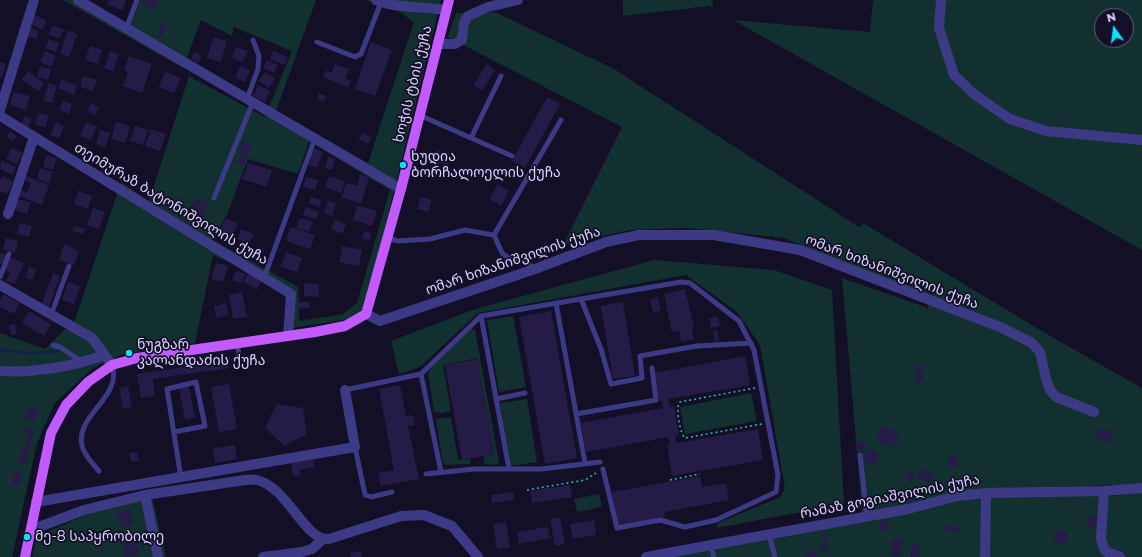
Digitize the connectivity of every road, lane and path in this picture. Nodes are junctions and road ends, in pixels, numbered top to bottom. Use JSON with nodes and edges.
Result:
{"nodes":[{"id":1,"x":34,"y":0,"type":"edge"},
{"id":2,"x":78,"y":0,"type":"edge"},
{"id":3,"x":137,"y":0,"type":"edge"},
{"id":4,"x":518,"y":0,"type":"edge"},
{"id":5,"x":941,"y":0,"type":"edge"},
{"id":6,"x":379,"y":1,"type":"edge"},
{"id":7,"x":448,"y":5,"type":"edge"},
{"id":8,"x":126,"y":29,"type":"junction"},
{"id":9,"x":253,"y":40,"type":"dead end"},
{"id":10,"x":317,"y":42,"type":"dead end"},
{"id":11,"x":438,"y":44,"type":"junction"},
{"id":12,"x":501,"y":76,"type":"dead end"},
{"id":13,"x":250,"y":100,"type":"junction"},
{"id":14,"x":0,"y":110,"type":"edge"},
{"id":15,"x":420,"y":115,"type":"junction"},
{"id":16,"x":0,"y":116,"type":"edge"},
{"id":17,"x":561,"y":120,"type":"dead end"},
{"id":18,"x":34,"y":137,"type":"junction"},
{"id":19,"x":314,"y":138,"type":"junction"},
{"id":20,"x":471,"y":138,"type":"junction"},
{"id":21,"x":1142,"y":140,"type":"edge"},
{"id":22,"x":512,"y":156,"type":"dead end"},
{"id":23,"x":401,"y":189,"type":"junction"},
{"id":24,"x":214,"y":198,"type":"dead end"},
{"id":25,"x":8,"y":214,"type":"dead end"},
{"id":26,"x":494,"y":235,"type":"junction"},
{"id":27,"x":387,"y":238,"type":"junction"},
{"id":28,"x":9,"y":254,"type":"dead end"},
{"id":29,"x":69,"y":266,"type":"dead end"},
{"id":30,"x":535,"y":269,"type":"junction"},
{"id":31,"x":0,"y":278,"type":"edge"},
{"id":32,"x":264,"y":278,"type":"junction"},
{"id":33,"x":0,"y":284,"type":"edge"},
{"id":34,"x":581,"y":299,"type":"junction"},
{"id":35,"x":556,"y":303,"type":"junction"},
{"id":36,"x":366,"y":314,"type":"junction"},
{"id":37,"x":51,"y":315,"type":"junction"},
{"id":38,"x":481,"y":316,"type":"junction"},
{"id":39,"x":288,"y":336,"type":"junction"},
{"id":40,"x":237,"y":343,"type":"junction"},
{"id":41,"x":751,"y":343,"type":"junction"},
{"id":42,"x":53,"y":344,"type":"dead end"},
{"id":43,"x":104,"y":355,"type":"junction"},
{"id":44,"x":84,"y":363,"type":"junction"},
{"id":45,"x":112,"y":365,"type":"junction"},
{"id":46,"x":241,"y":366,"type":"dead end"},
{"id":47,"x":652,"y":368,"type":"dead end"},
{"id":48,"x":0,"y":371,"type":"edge"},
{"id":49,"x":421,"y":374,"type":"junction"},
{"id":50,"x":761,"y":386,"type":"junction"},
{"id":51,"x":345,"y":390,"type":"joint"},
{"id":52,"x":525,"y":393,"type":"dead end"},
{"id":53,"x":496,"y":399,"type":"junction"},
{"id":54,"x":1094,"y":412,"type":"dead end"},
{"id":55,"x":576,"y":414,"type":"junction"},
{"id":56,"x":768,"y":423,"type":"junction"},
{"id":57,"x":174,"y":432,"type":"junction"},
{"id":58,"x":355,"y":447,"type":"junction"},
{"id":59,"x":860,"y":455,"type":"dead end"},
{"id":60,"x":600,"y":462,"type":"dead end"},
{"id":61,"x":585,"y":463,"type":"junction"},
{"id":62,"x":509,"y":469,"type":"junction"},
{"id":63,"x":603,"y":469,"type":"joint"},
{"id":64,"x":99,"y":471,"type":"dead end"},
{"id":65,"x":441,"y":472,"type":"junction"},
{"id":66,"x":426,"y":474,"type":"dead end"},
{"id":67,"x":700,"y":474,"type":"dead end"},
{"id":68,"x":181,"y":478,"type":"junction"},
{"id":69,"x":670,"y":480,"type":"dead end"},
{"id":70,"x":1142,"y":488,"type":"edge"},
{"id":71,"x":527,"y":490,"type":"dead end"},
{"id":72,"x":392,"y":492,"type":"dead end"},
{"id":73,"x":1104,"y":492,"type":"junction"},
{"id":74,"x":986,"y":493,"type":"junction"},
{"id":75,"x":145,"y":495,"type":"junction"},
{"id":76,"x":36,"y":502,"type":"junction"},
{"id":77,"x":867,"y":517,"type":"junction"},
{"id":78,"x":31,"y":530,"type":"junction"},
{"id":79,"x":769,"y":535,"type":"junction"},
{"id":80,"x":322,"y":540,"type":"junction"},
{"id":81,"x":710,"y":546,"type":"junction"},
{"id":82,"x":25,"y":557,"type":"edge"},
{"id":83,"x":158,"y":557,"type":"edge"},
{"id":84,"x":263,"y":557,"type":"edge"},
{"id":85,"x":478,"y":557,"type":"edge"},
{"id":86,"x":646,"y":557,"type":"edge"},
{"id":87,"x":714,"y":557,"type":"edge"},
{"id":88,"x":775,"y":557,"type":"edge"},
{"id":89,"x":985,"y":557,"type":"edge"},
{"id":90,"x":1120,"y":557,"type":"edge"}],
"edges":[{"from":1,"to":14,"type":"street"},
{"from":2,"to":8,"type":"street"},
{"from":3,"to":8,"type":"lane"},
{"from":4,"to":11,"type":"street"},
{"from":5,"to":21,"type":"street"},
{"from":6,"to":7,"type":"street"},
{"from":6,"to":10,"type":"lane"},
{"from":7,"to":11,"type":"main road","name":"ხოჭის ტბის ქუჩა"},
{"from":8,"to":13,"type":"street"},
{"from":9,"to":13,"type":"lane"},
{"from":11,"to":15,"type":"main road","name":"ხოჭის ტბის ქუჩა"},
{"from":12,"to":20,"type":"lane"},
{"from":13,"to":19,"type":"street"},
{"from":13,"to":24,"type":"lane"},
{"from":15,"to":20,"type":"lane"},
{"from":15,"to":23,"type":"main road","name":"ხოჭის ტბის ქუჩა"},
{"from":16,"to":18,"type":"street","name":"თეიმურაზ ბატონიშვილის ქუჩა"},
{"from":17,"to":26,"type":"lane"},
{"from":18,"to":25,"type":"street"},
{"from":18,"to":32,"type":"street","name":"თეიმურაზ ბატონიშვილის ქუჩა"},
{"from":19,"to":23,"type":"street"},
{"from":19,"to":32,"type":"lane"},
{"from":20,"to":22,"type":"lane"},
{"from":23,"to":27,"type":"main road","name":"ხოჭის ტბის ქუჩა"},
{"from":26,"to":27,"type":"lane"},
{"from":26,"to":30,"type":"lane"},
{"from":27,"to":36,"type":"main road","name":"ხოჭის ტბის ქუჩა"},
{"from":28,"to":31,"type":"lane"},
{"from":29,"to":37,"type":"lane"},
{"from":30,"to":36,"type":"street","name":"ომარ ხიზანიშვილის ქუჩა"},
{"from":30,"to":54,"type":"street","name":"ომარ ხიზანიშვილის ქუჩა"},
{"from":32,"to":39,"type":"street","name":"თეიმურაზ ბატონიშვილის ქუჩა"},
{"from":33,"to":37,"type":"street"},
{"from":34,"to":35,"type":"lane"},
{"from":34,"to":41,"type":"lane"},
{"from":34,"to":41,"type":"lane"},
{"from":35,"to":38,"type":"lane"},
{"from":35,"to":55,"type":"lane"},
{"from":36,"to":39,"type":"main road"},
{"from":37,"to":43,"type":"street"},
{"from":38,"to":49,"type":"lane"},
{"from":38,"to":53,"type":"lane"},
{"from":39,"to":40,"type":"main road"},
{"from":40,"to":45,"type":"main road"},
{"from":40,"to":46,"type":"lane"},
{"from":41,"to":50,"type":"lane"},
{"from":42,"to":44,"type":"lane"},
{"from":43,"to":44,"type":"street"},
{"from":43,"to":45,"type":"street"},
{"from":44,"to":48,"type":"street"},
{"from":45,"to":64,"type":"lane"},
{"from":45,"to":76,"type":"main road"},
{"from":47,"to":55,"type":"lane"},
{"from":49,"to":51,"type":"lane"},
{"from":49,"to":65,"type":"lane"},
{"from":50,"to":56,"type":"lane"},
{"from":50,"to":56,"type":"path"},
{"from":51,"to":58,"type":"street"},
{"from":52,"to":53,"type":"lane"},
{"from":53,"to":62,"type":"lane"},
{"from":55,"to":61,"type":"lane"},
{"from":56,"to":63,"type":"lane"},
{"from":57,"to":57,"type":"lane"},
{"from":57,"to":68,"type":"lane"},
{"from":58,"to":68,"type":"street"},
{"from":58,"to":72,"type":"lane"},
{"from":59,"to":77,"type":"lane"},
{"from":60,"to":61,"type":"lane"},
{"from":61,"to":62,"type":"lane"},
{"from":62,"to":65,"type":"lane"},
{"from":63,"to":71,"type":"path"},
{"from":65,"to":66,"type":"lane"},
{"from":67,"to":69,"type":"path"},
{"from":68,"to":76,"type":"street"},
{"from":70,"to":73,"type":"street","name":"რამაზ გოგიაშვილის ქუჩა"},
{"from":73,"to":74,"type":"street","name":"რამაზ გოგიაშვილის ქუჩა"},
{"from":73,"to":90,"type":"street"},
{"from":74,"to":77,"type":"street","name":"რამაზ გოგიაშვილის ქუჩა"},
{"from":74,"to":89,"type":"street"},
{"from":75,"to":78,"type":"street"},
{"from":75,"to":80,"type":"street"},
{"from":75,"to":83,"type":"street"},
{"from":76,"to":78,"type":"main road"},
{"from":77,"to":79,"type":"street","name":"რამაზ გოგიაშვილის ქუჩა"},
{"from":78,"to":82,"type":"main road"},
{"from":79,"to":81,"type":"street","name":"რამაზ გოგიაშვილის ქუჩა"},
{"from":79,"to":88,"type":"lane"},
{"from":80,"to":84,"type":"street"},
{"from":80,"to":85,"type":"street"},
{"from":81,"to":86,"type":"street","name":"რამაზ გოგიაშვილის ქუჩა"},
{"from":81,"to":87,"type":"lane"}]}
